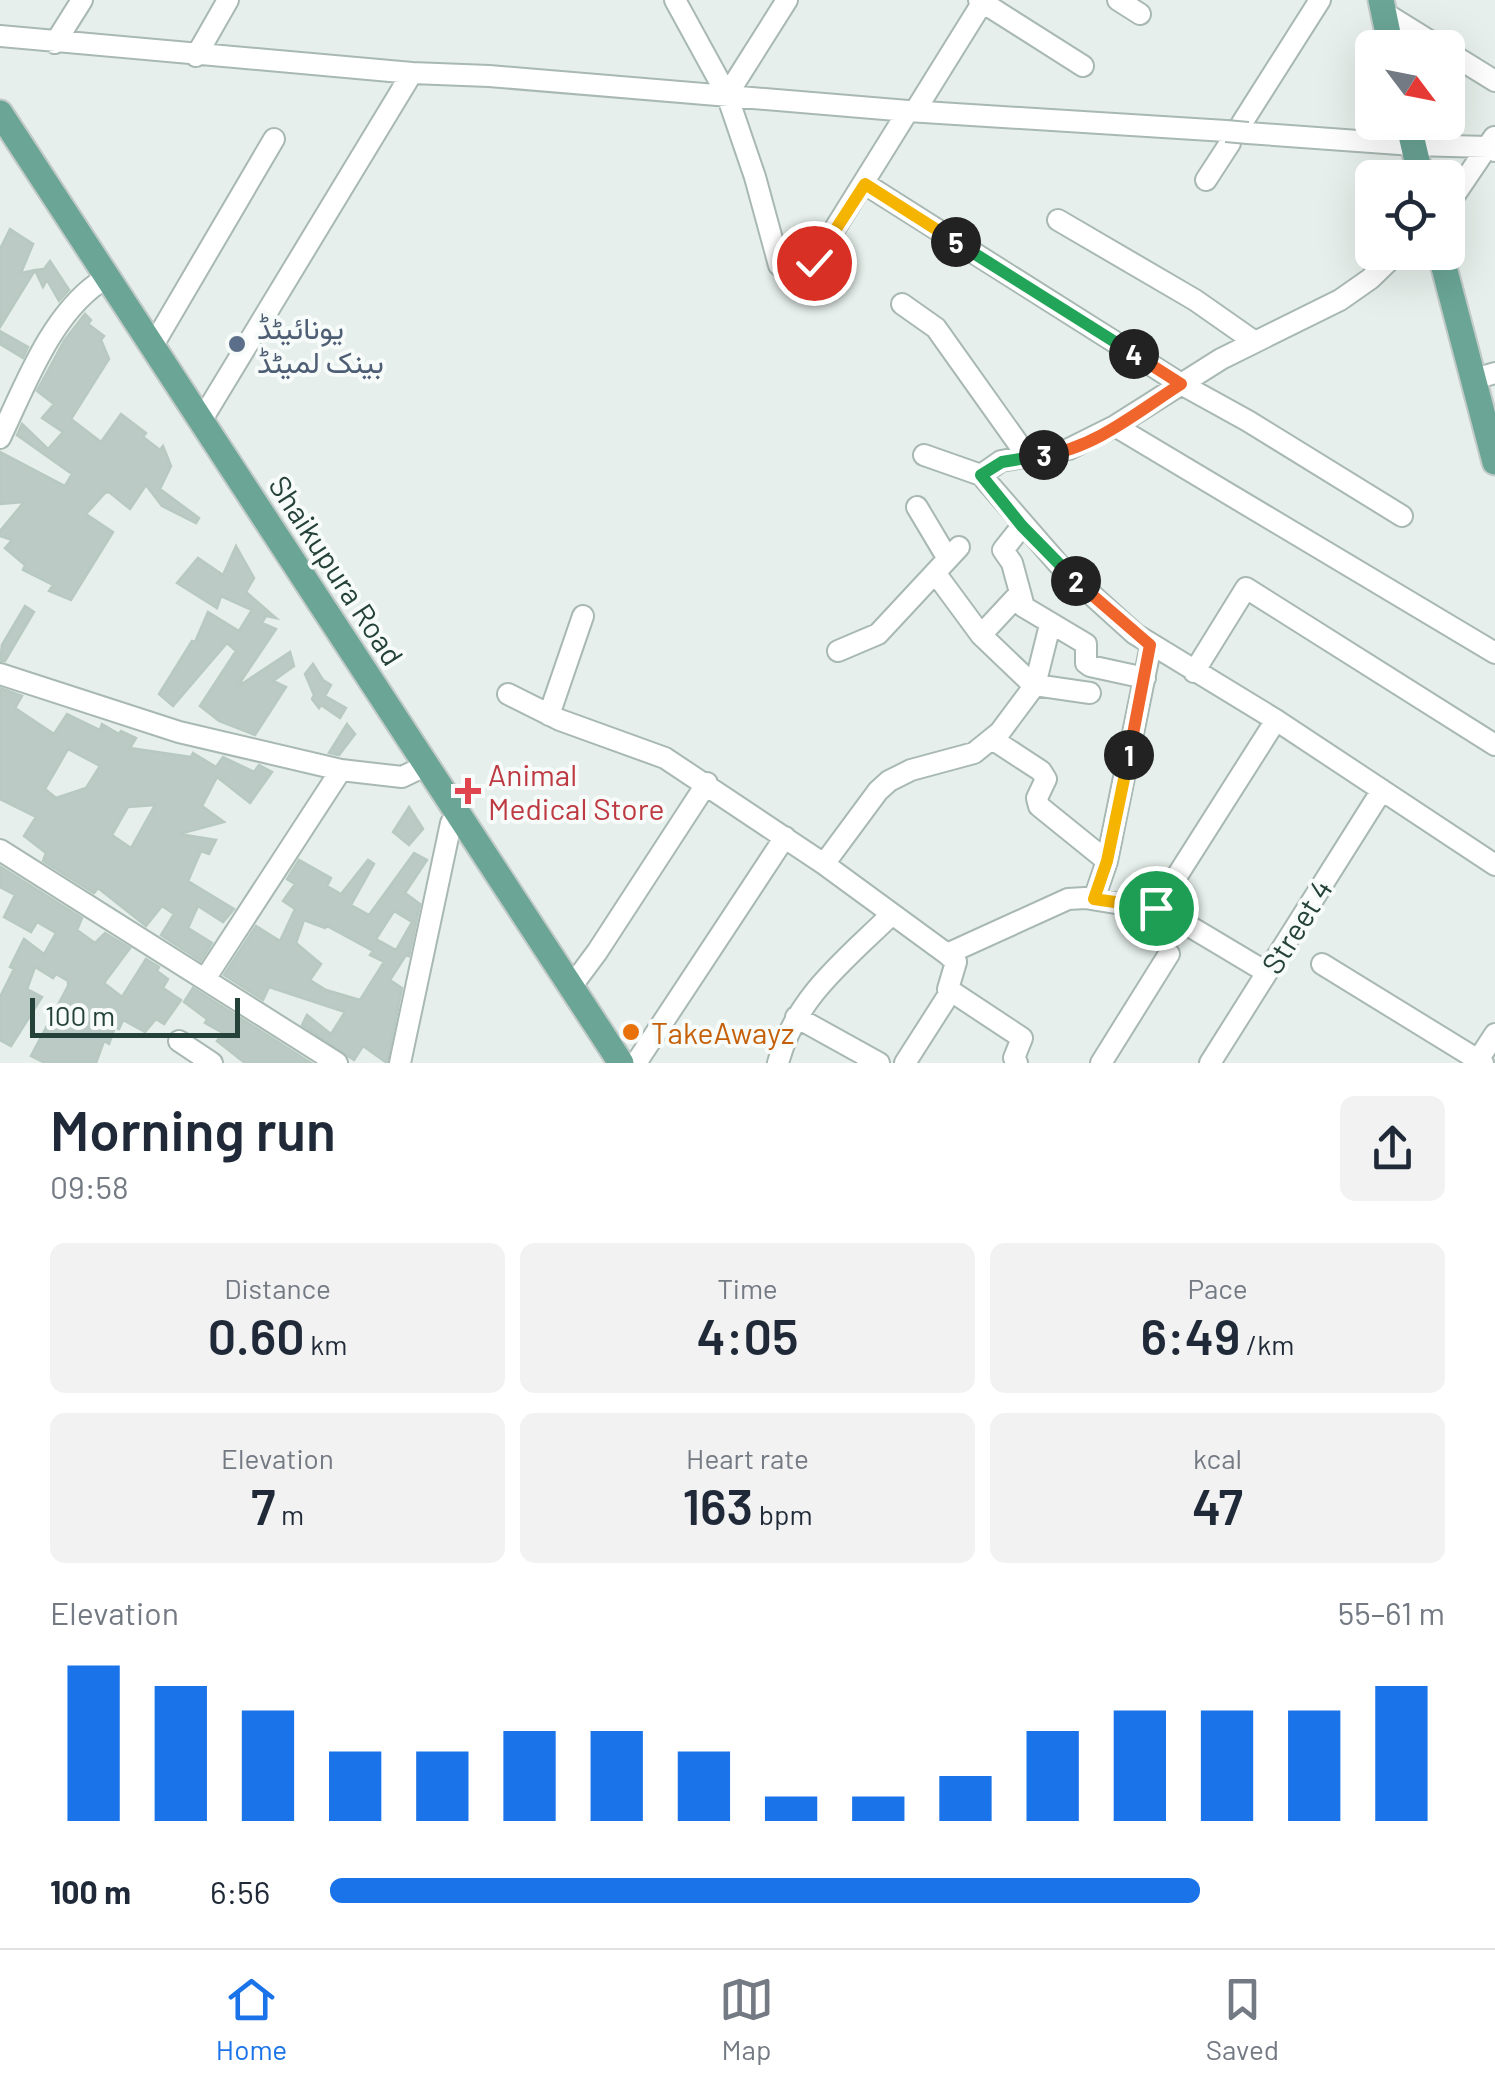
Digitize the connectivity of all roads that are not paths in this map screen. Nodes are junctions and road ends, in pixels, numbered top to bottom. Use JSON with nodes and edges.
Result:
{"nodes":[{"id":1,"x":82,"y":0,"type":"edge"},
{"id":2,"x":228,"y":0,"type":"edge"},
{"id":3,"x":675,"y":0,"type":"edge"},
{"id":4,"x":787,"y":0,"type":"edge"},
{"id":5,"x":1118,"y":0,"type":"edge"},
{"id":6,"x":1320,"y":0,"type":"edge"},
{"id":7,"x":982,"y":1,"type":"edge"},
{"id":8,"x":1382,"y":6,"type":"edge"},
{"id":9,"x":1140,"y":14,"type":"dead end"},
{"id":10,"x":1416,"y":30,"type":"edge"},
{"id":11,"x":0,"y":36,"type":"edge"},
{"id":12,"x":56,"y":44,"type":"junction"},
{"id":13,"x":196,"y":56,"type":"junction"},
{"id":14,"x":1465,"y":62,"type":"edge"},
{"id":15,"x":1082,"y":66,"type":"dead end"},
{"id":16,"x":412,"y":73,"type":"junction"},
{"id":17,"x":1495,"y":81,"type":"edge"},
{"id":18,"x":727,"y":95,"type":"junction"},
{"id":19,"x":912,"y":111,"type":"junction"},
{"id":20,"x":0,"y":113,"type":"edge"},
{"id":21,"x":1236,"y":133,"type":"junction"},
{"id":22,"x":0,"y":134,"type":"edge"},
{"id":23,"x":1355,"y":134,"type":"edge"},
{"id":24,"x":274,"y":139,"type":"dead end"},
{"id":25,"x":1460,"y":140,"type":"edge"},
{"id":26,"x":1493,"y":144,"type":"edge"},
{"id":27,"x":1206,"y":180,"type":"dead end"},
{"id":28,"x":1465,"y":181,"type":"edge"},
{"id":29,"x":865,"y":184,"type":"junction"},
{"id":30,"x":1058,"y":220,"type":"dead end"},
{"id":31,"x":1379,"y":270,"type":"edge"},
{"id":32,"x":1446,"y":270,"type":"edge"},
{"id":33,"x":98,"y":283,"type":"junction"},
{"id":34,"x":902,"y":304,"type":"dead end"},
{"id":35,"x":1255,"y":342,"type":"junction"},
{"id":36,"x":152,"y":347,"type":"junction"},
{"id":37,"x":1484,"y":376,"type":"edge"},
{"id":38,"x":1181,"y":384,"type":"junction"},
{"id":39,"x":201,"y":422,"type":"junction"},
{"id":40,"x":1115,"y":426,"type":"junction"},
{"id":41,"x":0,"y":438,"type":"edge"},
{"id":42,"x":924,"y":456,"type":"dead end"},
{"id":43,"x":1027,"y":456,"type":"junction"},
{"id":44,"x":1495,"y":462,"type":"edge"},
{"id":45,"x":981,"y":475,"type":"junction"},
{"id":46,"x":917,"y":507,"type":"dead end"},
{"id":47,"x":1402,"y":516,"type":"dead end"},
{"id":48,"x":1022,"y":526,"type":"junction"},
{"id":49,"x":947,"y":560,"type":"junction"},
{"id":50,"x":1020,"y":592,"type":"junction"},
{"id":51,"x":583,"y":616,"type":"dead end"},
{"id":52,"x":1050,"y":624,"type":"junction"},
{"id":53,"x":981,"y":635,"type":"junction"},
{"id":54,"x":1150,"y":645,"type":"junction"},
{"id":55,"x":838,"y":652,"type":"dead end"},
{"id":56,"x":1495,"y":653,"type":"edge"},
{"id":57,"x":1194,"y":672,"type":"junction"},
{"id":58,"x":0,"y":674,"type":"edge"},
{"id":59,"x":1145,"y":678,"type":"junction"},
{"id":60,"x":1035,"y":685,"type":"junction"},
{"id":61,"x":1090,"y":693,"type":"dead end"},
{"id":62,"x":508,"y":694,"type":"dead end"},
{"id":63,"x":548,"y":715,"type":"junction"},
{"id":64,"x":1276,"y":720,"type":"junction"},
{"id":65,"x":992,"y":739,"type":"junction"},
{"id":66,"x":1495,"y":745,"type":"edge"},
{"id":67,"x":422,"y":769,"type":"junction"},
{"id":68,"x":341,"y":770,"type":"junction"},
{"id":69,"x":707,"y":783,"type":"junction"},
{"id":70,"x":1382,"y":790,"type":"junction"},
{"id":71,"x":451,"y":823,"type":"junction"},
{"id":72,"x":785,"y":838,"type":"junction"},
{"id":73,"x":0,"y":850,"type":"edge"},
{"id":74,"x":1107,"y":861,"type":"junction"},
{"id":75,"x":824,"y":864,"type":"junction"},
{"id":76,"x":1495,"y":865,"type":"edge"},
{"id":77,"x":1094,"y":899,"type":"junction"},
{"id":78,"x":1156,"y":908,"type":"junction"},
{"id":79,"x":892,"y":914,"type":"junction"},
{"id":80,"x":947,"y":954,"type":"junction"},
{"id":81,"x":1169,"y":954,"type":"dead end"},
{"id":82,"x":1322,"y":964,"type":"dead end"},
{"id":83,"x":1266,"y":972,"type":"junction"},
{"id":84,"x":205,"y":978,"type":"junction"},
{"id":85,"x":572,"y":987,"type":"junction"},
{"id":86,"x":951,"y":992,"type":"junction"},
{"id":87,"x":796,"y":1017,"type":"junction"},
{"id":88,"x":1495,"y":1034,"type":"edge"},
{"id":89,"x":180,"y":1041,"type":"dead end"},
{"id":90,"x":1011,"y":1061,"type":"edge"},
{"id":91,"x":1213,"y":1062,"type":"edge"},
{"id":92,"x":1479,"y":1062,"type":"edge"},
{"id":93,"x":212,"y":1063,"type":"edge"},
{"id":94,"x":337,"y":1063,"type":"edge"},
{"id":95,"x":400,"y":1063,"type":"edge"},
{"id":96,"x":607,"y":1063,"type":"edge"},
{"id":97,"x":621,"y":1063,"type":"edge"},
{"id":98,"x":636,"y":1063,"type":"edge"},
{"id":99,"x":778,"y":1063,"type":"edge"},
{"id":100,"x":879,"y":1063,"type":"edge"},
{"id":101,"x":905,"y":1063,"type":"edge"},
{"id":102,"x":1101,"y":1063,"type":"edge"}],
"edges":[{"from":1,"to":12,"type":"street"},
{"from":2,"to":13,"type":"street"},
{"from":3,"to":18,"type":"street"},
{"from":4,"to":18,"type":"street"},
{"from":5,"to":9,"type":"street"},
{"from":6,"to":21,"type":"street"},
{"from":7,"to":15,"type":"street"},
{"from":7,"to":19,"type":"street"},
{"from":8,"to":10,"type":"street"},
{"from":11,"to":12,"type":"street"},
{"from":12,"to":13,"type":"street"},
{"from":13,"to":16,"type":"street"},
{"from":14,"to":17,"type":"street"},
{"from":16,"to":18,"type":"street"},
{"from":16,"to":39,"type":"street"},
{"from":18,"to":19,"type":"street"},
{"from":18,"to":29,"type":"street"},
{"from":19,"to":21,"type":"street"},
{"from":19,"to":29,"type":"street"},
{"from":20,"to":36,"type":"main road","name":"Shaikupura Road"},
{"from":21,"to":23,"type":"street"},
{"from":21,"to":27,"type":"street"},
{"from":22,"to":33,"type":"main road","name":"Shaikupura Road"},
{"from":24,"to":36,"type":"street"},
{"from":25,"to":26,"type":"street"},
{"from":26,"to":28,"type":"street"},
{"from":29,"to":38,"type":"street"},
{"from":30,"to":35,"type":"street"},
{"from":31,"to":35,"type":"street"},
{"from":32,"to":37,"type":"main road"},
{"from":33,"to":41,"type":"street"},
{"from":33,"to":67,"type":"main road","name":"Shaikupura Road"},
{"from":34,"to":43,"type":"street"},
{"from":35,"to":38,"type":"street"},
{"from":36,"to":39,"type":"main road","name":"Shaikupura Road"},
{"from":37,"to":44,"type":"main road"},
{"from":38,"to":40,"type":"street"},
{"from":38,"to":47,"type":"street"},
{"from":39,"to":67,"type":"main road","name":"Shaikupura Road"},
{"from":40,"to":43,"type":"street"},
{"from":40,"to":56,"type":"street"},
{"from":42,"to":45,"type":"street"},
{"from":43,"to":45,"type":"street"},
{"from":45,"to":48,"type":"street"},
{"from":46,"to":49,"type":"street"},
{"from":48,"to":50,"type":"street"},
{"from":48,"to":54,"type":"street"},
{"from":49,"to":53,"type":"street"},
{"from":49,"to":55,"type":"street"},
{"from":50,"to":52,"type":"street"},
{"from":50,"to":53,"type":"street"},
{"from":51,"to":63,"type":"street"},
{"from":52,"to":59,"type":"street"},
{"from":52,"to":60,"type":"street"},
{"from":53,"to":60,"type":"street"},
{"from":54,"to":57,"type":"street"},
{"from":54,"to":59,"type":"street"},
{"from":57,"to":64,"type":"street"},
{"from":57,"to":66,"type":"street"},
{"from":58,"to":68,"type":"street"},
{"from":59,"to":74,"type":"street"},
{"from":60,"to":61,"type":"street"},
{"from":60,"to":65,"type":"street"},
{"from":62,"to":63,"type":"street"},
{"from":63,"to":69,"type":"street"},
{"from":64,"to":70,"type":"street"},
{"from":64,"to":78,"type":"street"},
{"from":65,"to":74,"type":"street"},
{"from":65,"to":75,"type":"street"},
{"from":67,"to":68,"type":"street"},
{"from":67,"to":71,"type":"main road","name":"Shaikupura Road"},
{"from":67,"to":85,"type":"main road","name":"Shaikupura Road"},
{"from":68,"to":84,"type":"street"},
{"from":69,"to":72,"type":"street"},
{"from":69,"to":85,"type":"street"},
{"from":70,"to":76,"type":"street"},
{"from":70,"to":83,"type":"street","name":"Street 4"},
{"from":71,"to":95,"type":"street"},
{"from":71,"to":96,"type":"main road","name":"Shaikupura Road"},
{"from":72,"to":75,"type":"street"},
{"from":72,"to":98,"type":"street"},
{"from":73,"to":84,"type":"street"},
{"from":74,"to":77,"type":"street"},
{"from":75,"to":79,"type":"street"},
{"from":77,"to":78,"type":"street"},
{"from":77,"to":80,"type":"street"},
{"from":78,"to":83,"type":"street"},
{"from":79,"to":80,"type":"street"},
{"from":79,"to":87,"type":"street"},
{"from":80,"to":86,"type":"street"},
{"from":81,"to":102,"type":"street"},
{"from":82,"to":92,"type":"street"},
{"from":83,"to":91,"type":"street","name":"Street 4"},
{"from":84,"to":94,"type":"street"},
{"from":85,"to":97,"type":"main road","name":"Shaikupura Road"},
{"from":86,"to":90,"type":"street"},
{"from":86,"to":101,"type":"street"},
{"from":87,"to":99,"type":"street"},
{"from":87,"to":100,"type":"street"},
{"from":88,"to":92,"type":"street"},
{"from":89,"to":93,"type":"street"}]}
